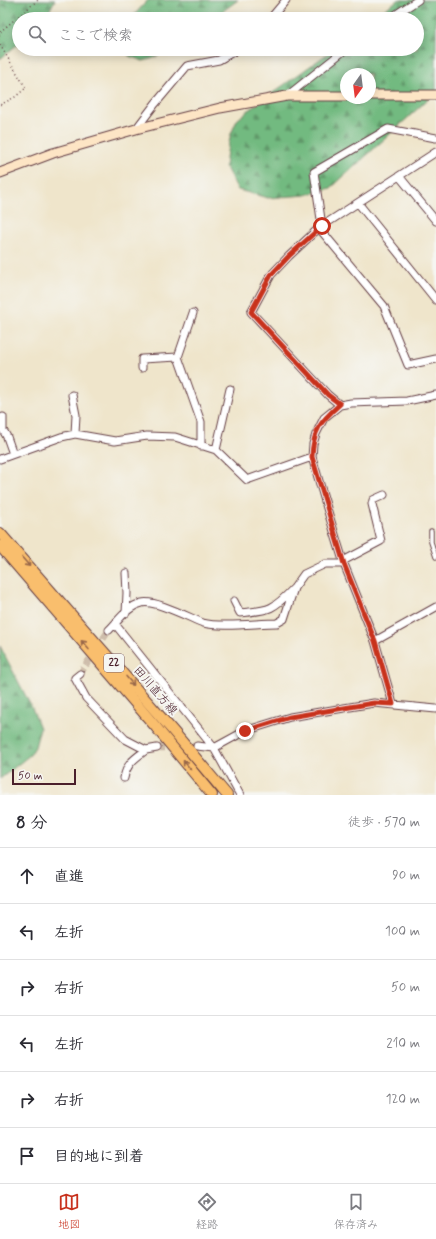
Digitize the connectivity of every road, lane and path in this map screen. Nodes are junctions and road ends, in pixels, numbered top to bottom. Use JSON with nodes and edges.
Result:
{"nodes":[{"id":1,"x":38,"y":0,"type":"edge"},
{"id":2,"x":286,"y":0,"type":"edge"},
{"id":3,"x":418,"y":0,"type":"edge"},
{"id":4,"x":24,"y":12,"type":"edge"},
{"id":5,"x":276,"y":12,"type":"edge"},
{"id":6,"x":400,"y":12,"type":"edge"},
{"id":7,"x":12,"y":22,"type":"edge"},
{"id":8,"x":0,"y":36,"type":"edge"},
{"id":9,"x":0,"y":45,"type":"edge"},
{"id":10,"x":226,"y":56,"type":"edge"},
{"id":11,"x":337,"y":56,"type":"edge"},
{"id":12,"x":376,"y":95,"type":"edge"},
{"id":13,"x":436,"y":95,"type":"edge"},
{"id":14,"x":287,"y":96,"type":"junction"},
{"id":15,"x":340,"y":96,"type":"edge"},
{"id":16,"x":0,"y":105,"type":"edge"},
{"id":17,"x":136,"y":129,"type":"junction"},
{"id":18,"x":436,"y":138,"type":"edge"},
{"id":19,"x":436,"y":152,"type":"edge"},
{"id":20,"x":0,"y":173,"type":"edge"},
{"id":21,"x":399,"y":176,"type":"junction"},
{"id":22,"x":358,"y":203,"type":"junction"},
{"id":23,"x":436,"y":221,"type":"edge"},
{"id":24,"x":320,"y":227,"type":"junction"},
{"id":25,"x":436,"y":300,"type":"edge"},
{"id":26,"x":193,"y":313,"type":"dead end"},
{"id":27,"x":178,"y":356,"type":"junction"},
{"id":28,"x":436,"y":359,"type":"edge"},
{"id":29,"x":142,"y":368,"type":"dead end"},
{"id":30,"x":230,"y":389,"type":"dead end"},
{"id":31,"x":72,"y":395,"type":"dead end"},
{"id":32,"x":436,"y":395,"type":"edge"},
{"id":33,"x":340,"y":404,"type":"junction"},
{"id":34,"x":4,"y":417,"type":"dead end"},
{"id":35,"x":75,"y":434,"type":"junction"},
{"id":36,"x":201,"y":446,"type":"junction"},
{"id":37,"x":216,"y":450,"type":"junction"},
{"id":38,"x":13,"y":454,"type":"junction"},
{"id":39,"x":312,"y":457,"type":"junction"},
{"id":40,"x":0,"y":459,"type":"edge"},
{"id":41,"x":384,"y":495,"type":"dead end"},
{"id":42,"x":432,"y":531,"type":"dead end"},
{"id":43,"x":0,"y":533,"type":"edge"},
{"id":44,"x":0,"y":546,"type":"edge"},
{"id":45,"x":436,"y":557,"type":"edge"},
{"id":46,"x":344,"y":562,"type":"junction"},
{"id":47,"x":126,"y":573,"type":"dead end"},
{"id":48,"x":294,"y":588,"type":"junction"},
{"id":49,"x":234,"y":602,"type":"dead end"},
{"id":50,"x":436,"y":607,"type":"edge"},
{"id":51,"x":126,"y":612,"type":"junction"},
{"id":52,"x":115,"y":624,"type":"junction"},
{"id":53,"x":109,"y":630,"type":"tunnel mouth"},
{"id":54,"x":375,"y":641,"type":"junction"},
{"id":55,"x":80,"y":674,"type":"tunnel mouth"},
{"id":56,"x":393,"y":704,"type":"junction"},
{"id":57,"x":436,"y":709,"type":"edge"},
{"id":58,"x":197,"y":746,"type":"tunnel mouth"},
{"id":59,"x":157,"y":748,"type":"tunnel mouth"},
{"id":60,"x":214,"y":748,"type":"junction"},
{"id":61,"x":146,"y":750,"type":"junction"},
{"id":62,"x":124,"y":778,"type":"dead end"},
{"id":63,"x":212,"y":795,"type":"edge"},
{"id":64,"x":227,"y":795,"type":"edge"},
{"id":65,"x":240,"y":795,"type":"edge"}],
"edges":[{"from":1,"to":4,"type":"path"},
{"from":2,"to":5,"type":"street"},
{"from":3,"to":6,"type":"street"},
{"from":7,"to":8,"type":"path"},
{"from":9,"to":16,"type":"path"},
{"from":10,"to":17,"type":"street"},
{"from":11,"to":14,"type":"street"},
{"from":12,"to":13,"type":"street"},
{"from":14,"to":15,"type":"street"},
{"from":14,"to":17,"type":"street"},
{"from":17,"to":20,"type":"street"},
{"from":18,"to":24,"type":"street"},
{"from":19,"to":21,"type":"street"},
{"from":21,"to":22,"type":"street"},
{"from":21,"to":23,"type":"street"},
{"from":22,"to":24,"type":"street"},
{"from":22,"to":25,"type":"street"},
{"from":24,"to":28,"type":"street"},
{"from":24,"to":33,"type":"street"},
{"from":26,"to":27,"type":"street"},
{"from":27,"to":29,"type":"street"},
{"from":27,"to":36,"type":"street"},
{"from":30,"to":37,"type":"street"},
{"from":31,"to":35,"type":"street"},
{"from":32,"to":33,"type":"street"},
{"from":33,"to":39,"type":"street"},
{"from":34,"to":38,"type":"street"},
{"from":35,"to":36,"type":"street"},
{"from":35,"to":38,"type":"street"},
{"from":36,"to":37,"type":"street"},
{"from":37,"to":39,"type":"street"},
{"from":38,"to":40,"type":"street"},
{"from":39,"to":46,"type":"street"},
{"from":41,"to":46,"type":"street"},
{"from":42,"to":45,"type":"lane"},
{"from":43,"to":64,"type":"main road","name":"田川直方線","number":"22","one_way":true},
{"from":63,"to":44,"type":"main road","name":"田川直方線","number":"22","one_way":true},
{"from":46,"to":48,"type":"street"},
{"from":46,"to":54,"type":"street"},
{"from":47,"to":51,"type":"street"},
{"from":48,"to":49,"type":"street"},
{"from":48,"to":51,"type":"street"},
{"from":50,"to":54,"type":"street"},
{"from":51,"to":52,"type":"street"},
{"from":52,"to":53,"type":"street"},
{"from":52,"to":60,"type":"street"},
{"from":54,"to":56,"type":"street"},
{"from":55,"to":61,"type":"street"},
{"from":56,"to":57,"type":"street"},
{"from":56,"to":60,"type":"street"},
{"from":58,"to":60,"type":"street"},
{"from":59,"to":61,"type":"street"},
{"from":60,"to":65,"type":"street"},
{"from":61,"to":62,"type":"street"}]}
